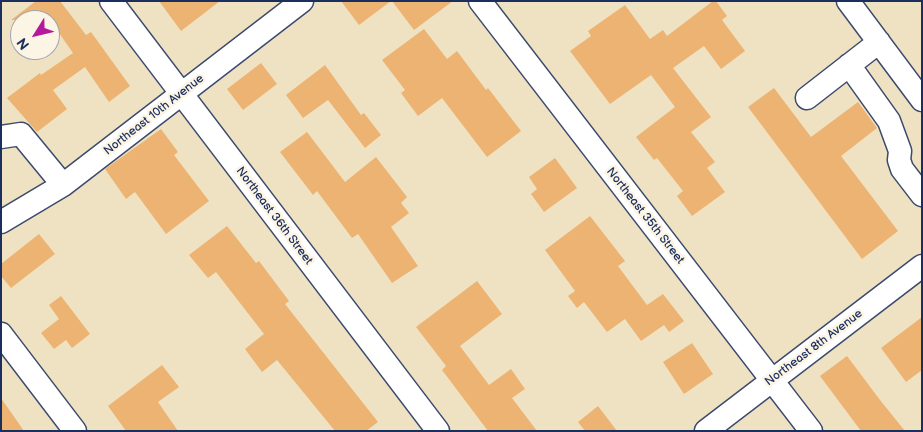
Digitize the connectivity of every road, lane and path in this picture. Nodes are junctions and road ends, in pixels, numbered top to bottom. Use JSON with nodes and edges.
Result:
{"nodes":[{"id":1,"x":111,"y":1,"type":"edge"},
{"id":2,"x":302,"y":1,"type":"edge"},
{"id":3,"x":480,"y":1,"type":"edge"},
{"id":4,"x":848,"y":1,"type":"edge"},
{"id":5,"x":879,"y":42,"type":"junction"},
{"id":6,"x":849,"y":65,"type":"junction"},
{"id":7,"x":181,"y":94,"type":"junction"},
{"id":8,"x":807,"y":98,"type":"dead end"},
{"id":9,"x":922,"y":100,"type":"edge"},
{"id":10,"x":1,"y":137,"type":"edge"},
{"id":11,"x":63,"y":185,"type":"junction"},
{"id":12,"x":922,"y":195,"type":"edge"},
{"id":13,"x":1,"y":222,"type":"edge"},
{"id":14,"x":922,"y":266,"type":"edge"},
{"id":15,"x":1,"y":334,"type":"edge"},
{"id":16,"x":772,"y":380,"type":"junction"},
{"id":17,"x":75,"y":431,"type":"edge"},
{"id":18,"x":438,"y":431,"type":"edge"},
{"id":19,"x":706,"y":431,"type":"edge"},
{"id":20,"x":811,"y":431,"type":"edge"}],
"edges":[{"from":1,"to":7,"type":"street","name":"Northeast 36th Street"},
{"from":2,"to":7,"type":"street","name":"Northeast 10th Avenue"},
{"from":3,"to":16,"type":"street","name":"Northeast 35th Street"},
{"from":4,"to":5,"type":"street"},
{"from":5,"to":6,"type":"street"},
{"from":5,"to":9,"type":"street"},
{"from":6,"to":8,"type":"street"},
{"from":6,"to":12,"type":"street"},
{"from":7,"to":11,"type":"street","name":"Northeast 10th Avenue"},
{"from":7,"to":18,"type":"street","name":"Northeast 36th Street"},
{"from":10,"to":11,"type":"street"},
{"from":11,"to":13,"type":"street","name":"Northeast 10th Avenue"},
{"from":14,"to":16,"type":"street","name":"Northeast 8th Avenue"},
{"from":15,"to":17,"type":"street"},
{"from":16,"to":19,"type":"street","name":"Northeast 8th Avenue"},
{"from":16,"to":20,"type":"street","name":"Northeast 35th Street"}]}
